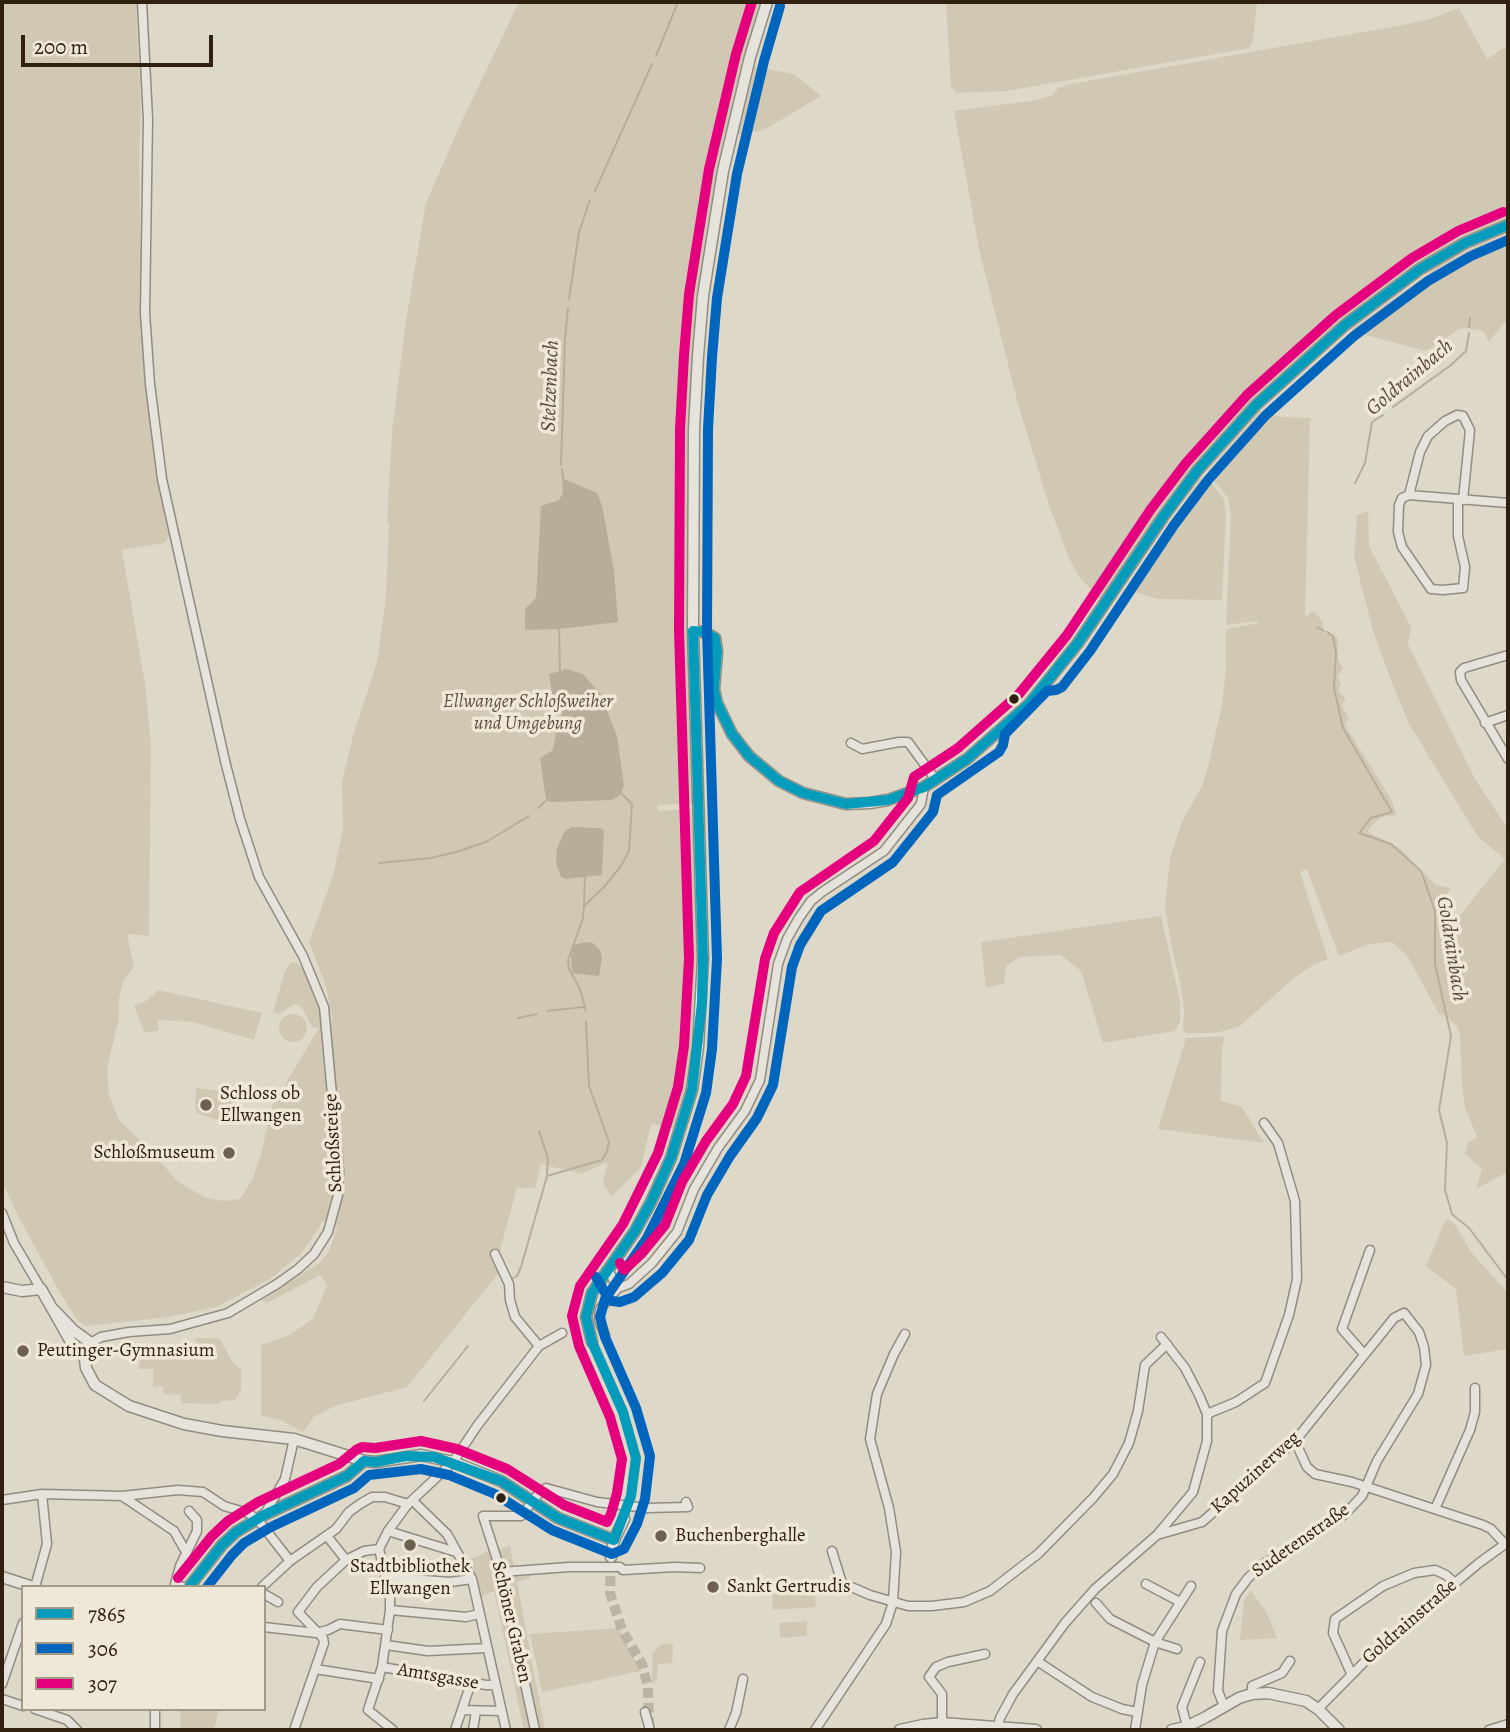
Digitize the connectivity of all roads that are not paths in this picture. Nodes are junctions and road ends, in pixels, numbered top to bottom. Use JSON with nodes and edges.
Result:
{"nodes":[{"id":1,"x":142,"y":2,"type":"edge"},
{"id":2,"x":767,"y":2,"type":"edge"},
{"id":3,"x":1508,"y":225,"type":"edge"},
{"id":4,"x":1409,"y":495,"type":"junction"},
{"id":5,"x":1461,"y":500,"type":"junction"},
{"id":6,"x":1508,"y":503,"type":"edge"},
{"id":7,"x":693,"y":631,"type":"junction"},
{"id":8,"x":1508,"y":655,"type":"edge"},
{"id":9,"x":1508,"y":715,"type":"edge"},
{"id":10,"x":1485,"y":723,"type":"junction"},
{"id":11,"x":851,"y":743,"type":"dead end"},
{"id":12,"x":1508,"y":760,"type":"edge"},
{"id":13,"x":936,"y":780,"type":"junction"},
{"id":14,"x":924,"y":787,"type":"junction"},
{"id":15,"x":1264,"y":1123,"type":"dead end"},
{"id":16,"x":2,"y":1213,"type":"edge"},
{"id":17,"x":1370,"y":1250,"type":"dead end"},
{"id":18,"x":495,"y":1254,"type":"dead end"},
{"id":19,"x":608,"y":1270,"type":"junction"},
{"id":20,"x":2,"y":1287,"type":"edge"},
{"id":21,"x":618,"y":1288,"type":"junction"},
{"id":22,"x":41,"y":1289,"type":"junction"},
{"id":23,"x":54,"y":1310,"type":"junction"},
{"id":24,"x":1400,"y":1313,"type":"joint"},
{"id":25,"x":562,"y":1333,"type":"dead end"},
{"id":26,"x":905,"y":1334,"type":"dead end"},
{"id":27,"x":605,"y":1335,"type":"dead end"},
{"id":28,"x":592,"y":1342,"type":"tunnel mouth"},
{"id":29,"x":91,"y":1343,"type":"junction"},
{"id":30,"x":539,"y":1346,"type":"junction"},
{"id":31,"x":1364,"y":1354,"type":"junction"},
{"id":32,"x":85,"y":1358,"type":"junction"},
{"id":33,"x":1475,"y":1388,"type":"dead end"},
{"id":34,"x":1207,"y":1414,"type":"junction"},
{"id":35,"x":294,"y":1439,"type":"junction"},
{"id":36,"x":1295,"y":1441,"type":"junction"},
{"id":37,"x":364,"y":1461,"type":"junction"},
{"id":38,"x":453,"y":1462,"type":"junction"},
{"id":39,"x":1366,"y":1486,"type":"junction"},
{"id":40,"x":42,"y":1494,"type":"junction"},
{"id":41,"x":122,"y":1496,"type":"junction"},
{"id":42,"x":16,"y":1499,"type":"junction"},
{"id":43,"x":2,"y":1500,"type":"edge"},
{"id":44,"x":533,"y":1500,"type":"junction"},
{"id":45,"x":410,"y":1502,"type":"junction"},
{"id":46,"x":686,"y":1502,"type":"dead end"},
{"id":47,"x":2,"y":1506,"type":"edge"},
{"id":48,"x":1435,"y":1509,"type":"junction"},
{"id":49,"x":189,"y":1511,"type":"dead end"},
{"id":50,"x":261,"y":1518,"type":"junction"},
{"id":51,"x":624,"y":1519,"type":"tunnel mouth"},
{"id":52,"x":388,"y":1531,"type":"junction"},
{"id":53,"x":1157,"y":1535,"type":"junction"},
{"id":54,"x":327,"y":1536,"type":"junction"},
{"id":55,"x":614,"y":1540,"type":"junction"},
{"id":56,"x":1506,"y":1543,"type":"edge"},
{"id":57,"x":379,"y":1549,"type":"junction"},
{"id":58,"x":832,"y":1551,"type":"dead end"},
{"id":59,"x":186,"y":1552,"type":"junction"},
{"id":60,"x":456,"y":1552,"type":"junction"},
{"id":61,"x":611,"y":1557,"type":"tunnel mouth"},
{"id":62,"x":346,"y":1560,"type":"junction"},
{"id":63,"x":290,"y":1561,"type":"junction"},
{"id":64,"x":700,"y":1568,"type":"dead end"},
{"id":65,"x":501,"y":1572,"type":"junction"},
{"id":66,"x":2,"y":1577,"type":"edge"},
{"id":67,"x":385,"y":1577,"type":"junction"},
{"id":68,"x":472,"y":1580,"type":"junction"},
{"id":69,"x":1455,"y":1583,"type":"junction"},
{"id":70,"x":1146,"y":1584,"type":"dead end"},
{"id":71,"x":28,"y":1585,"type":"edge"},
{"id":72,"x":35,"y":1585,"type":"edge"},
{"id":73,"x":178,"y":1585,"type":"edge"},
{"id":74,"x":191,"y":1585,"type":"edge"},
{"id":75,"x":263,"y":1585,"type":"edge"},
{"id":76,"x":1191,"y":1586,"type":"dead end"},
{"id":77,"x":266,"y":1595,"type":"edge"},
{"id":78,"x":278,"y":1602,"type":"dead end"},
{"id":79,"x":892,"y":1602,"type":"junction"},
{"id":80,"x":1180,"y":1602,"type":"junction"},
{"id":81,"x":1096,"y":1603,"type":"dead end"},
{"id":82,"x":390,"y":1610,"type":"junction"},
{"id":83,"x":479,"y":1614,"type":"junction"},
{"id":84,"x":268,"y":1627,"type":"edge"},
{"id":85,"x":21,"y":1629,"type":"edge"},
{"id":86,"x":388,"y":1630,"type":"junction"},
{"id":87,"x":316,"y":1633,"type":"junction"},
{"id":88,"x":1155,"y":1642,"type":"junction"},
{"id":89,"x":386,"y":1645,"type":"junction"},
{"id":90,"x":487,"y":1648,"type":"junction"},
{"id":91,"x":1177,"y":1649,"type":"dead end"},
{"id":92,"x":985,"y":1654,"type":"dead end"},
{"id":93,"x":1037,"y":1661,"type":"junction"},
{"id":94,"x":1290,"y":1661,"type":"dead end"},
{"id":95,"x":1200,"y":1662,"type":"dead end"},
{"id":96,"x":382,"y":1667,"type":"junction"},
{"id":97,"x":315,"y":1669,"type":"junction"},
{"id":98,"x":1351,"y":1673,"type":"junction"},
{"id":99,"x":379,"y":1679,"type":"junction"},
{"id":100,"x":743,"y":1679,"type":"dead end"},
{"id":101,"x":470,"y":1682,"type":"junction"},
{"id":102,"x":2,"y":1684,"type":"edge"},
{"id":103,"x":494,"y":1685,"type":"junction"},
{"id":104,"x":1252,"y":1694,"type":"junction"},
{"id":105,"x":2,"y":1699,"type":"edge"},
{"id":106,"x":21,"y":1705,"type":"edge"},
{"id":107,"x":1224,"y":1706,"type":"junction"},
{"id":108,"x":1318,"y":1709,"type":"junction"},
{"id":109,"x":462,"y":1710,"type":"junction"},
{"id":110,"x":41,"y":1711,"type":"edge"},
{"id":111,"x":155,"y":1711,"type":"edge"},
{"id":112,"x":501,"y":1711,"type":"junction"},
{"id":113,"x":476,"y":1712,"type":"junction"},
{"id":114,"x":1137,"y":1712,"type":"junction"},
{"id":115,"x":645,"y":1713,"type":"dead end"},
{"id":116,"x":942,"y":1723,"type":"junction"},
{"id":117,"x":1508,"y":1724,"type":"edge"},
{"id":118,"x":998,"y":1726,"type":"junction"},
{"id":119,"x":1187,"y":1729,"type":"edge"},
{"id":120,"x":77,"y":1730,"type":"edge"},
{"id":121,"x":155,"y":1730,"type":"edge"},
{"id":122,"x":294,"y":1730,"type":"edge"},
{"id":123,"x":393,"y":1730,"type":"edge"},
{"id":124,"x":455,"y":1730,"type":"edge"},
{"id":125,"x":473,"y":1730,"type":"edge"},
{"id":126,"x":506,"y":1730,"type":"edge"},
{"id":127,"x":535,"y":1730,"type":"edge"},
{"id":128,"x":650,"y":1730,"type":"edge"},
{"id":129,"x":729,"y":1730,"type":"edge"},
{"id":130,"x":815,"y":1730,"type":"edge"},
{"id":131,"x":900,"y":1730,"type":"edge"},
{"id":132,"x":1036,"y":1730,"type":"edge"},
{"id":133,"x":1135,"y":1730,"type":"edge"},
{"id":134,"x":1172,"y":1730,"type":"edge"},
{"id":135,"x":1339,"y":1730,"type":"edge"},
{"id":136,"x":1489,"y":1730,"type":"edge"}],
"edges":[{"from":1,"to":29,"type":"street","name":"Schloßsteige"},
{"from":2,"to":7,"type":"street"},
{"from":3,"to":13,"type":"street"},
{"from":4,"to":5,"type":"street"},
{"from":4,"to":5,"type":"street"},
{"from":4,"to":5,"type":"street"},
{"from":5,"to":6,"type":"street"},
{"from":7,"to":14,"type":"street"},
{"from":7,"to":19,"type":"street"},
{"from":8,"to":10,"type":"street"},
{"from":9,"to":10,"type":"street"},
{"from":10,"to":12,"type":"street"},
{"from":11,"to":13,"type":"street"},
{"from":13,"to":14,"type":"street"},
{"from":14,"to":21,"type":"street"},
{"from":15,"to":34,"type":"street"},
{"from":16,"to":22,"type":"street"},
{"from":17,"to":31,"type":"street"},
{"from":18,"to":30,"type":"street"},
{"from":19,"to":21,"type":"street"},
{"from":19,"to":28,"type":"street"},
{"from":20,"to":22,"type":"street"},
{"from":21,"to":27,"type":"street"},
{"from":22,"to":23,"type":"street"},
{"from":23,"to":29,"type":"street"},
{"from":23,"to":32,"type":"street"},
{"from":24,"to":31,"type":"street","name":"Kapuzinerweg"},
{"from":24,"to":39,"type":"street","name":"Sudetenstraße"},
{"from":25,"to":30,"type":"street"},
{"from":26,"to":79,"type":"street"},
{"from":29,"to":32,"type":"street"},
{"from":30,"to":38,"type":"street"},
{"from":31,"to":36,"type":"street","name":"Kapuzinerweg"},
{"from":32,"to":35,"type":"street"},
{"from":33,"to":48,"type":"street"},
{"from":34,"to":53,"type":"street"},
{"from":34,"to":79,"type":"street"},
{"from":35,"to":37,"type":"street"},
{"from":35,"to":50,"type":"street"},
{"from":36,"to":39,"type":"street"},
{"from":36,"to":53,"type":"street","name":"Kapuzinerweg"},
{"from":37,"to":38,"type":"street"},
{"from":37,"to":50,"type":"street"},
{"from":38,"to":44,"type":"street"},
{"from":38,"to":45,"type":"street"},
{"from":39,"to":48,"type":"street"},
{"from":39,"to":107,"type":"street","name":"Sudetenstraße"},
{"from":40,"to":41,"type":"street"},
{"from":40,"to":42,"type":"street"},
{"from":40,"to":72,"type":"street"},
{"from":41,"to":50,"type":"street"},
{"from":41,"to":59,"type":"street"},
{"from":42,"to":43,"type":"street"},
{"from":42,"to":47,"type":"street"},
{"from":44,"to":46,"type":"street"},
{"from":44,"to":55,"type":"street"},
{"from":44,"to":65,"type":"street","name":"Schöner Graben"},
{"from":45,"to":52,"type":"street"},
{"from":45,"to":54,"type":"street"},
{"from":45,"to":60,"type":"street"},
{"from":48,"to":56,"type":"street"},
{"from":49,"to":59,"type":"street"},
{"from":50,"to":63,"type":"street"},
{"from":50,"to":74,"type":"street"},
{"from":51,"to":55,"type":"street"},
{"from":52,"to":57,"type":"street"},
{"from":52,"to":60,"type":"street"},
{"from":53,"to":93,"type":"street","name":"Kapuzinerweg"},
{"from":54,"to":62,"type":"street"},
{"from":54,"to":63,"type":"street"},
{"from":55,"to":61,"type":"street"},
{"from":56,"to":69,"type":"street","name":"Goldrainstraße"},
{"from":57,"to":62,"type":"street"},
{"from":57,"to":67,"type":"street"},
{"from":58,"to":79,"type":"street"},
{"from":59,"to":73,"type":"street"},
{"from":60,"to":68,"type":"street"},
{"from":62,"to":87,"type":"street"},
{"from":63,"to":75,"type":"street"},
{"from":64,"to":65,"type":"street"},
{"from":65,"to":127,"type":"street","name":"Schöner Graben"},
{"from":66,"to":71,"type":"street"},
{"from":67,"to":68,"type":"street"},
{"from":67,"to":82,"type":"street"},
{"from":68,"to":83,"type":"street"},
{"from":69,"to":98,"type":"street","name":"Goldrainstraße"},
{"from":69,"to":98,"type":"street"},
{"from":70,"to":80,"type":"street"},
{"from":76,"to":80,"type":"street"},
{"from":77,"to":78,"type":"street"},
{"from":79,"to":130,"type":"street"},
{"from":80,"to":88,"type":"street"},
{"from":81,"to":88,"type":"street"},
{"from":82,"to":83,"type":"street"},
{"from":82,"to":86,"type":"street"},
{"from":83,"to":90,"type":"street"},
{"from":84,"to":87,"type":"street"},
{"from":85,"to":102,"type":"street"},
{"from":86,"to":87,"type":"street"},
{"from":86,"to":89,"type":"street"},
{"from":87,"to":97,"type":"street"},
{"from":88,"to":91,"type":"street"},
{"from":88,"to":114,"type":"street"},
{"from":89,"to":90,"type":"street"},
{"from":89,"to":96,"type":"street"},
{"from":90,"to":103,"type":"street"},
{"from":92,"to":116,"type":"street"},
{"from":93,"to":114,"type":"street"},
{"from":93,"to":118,"type":"street","name":"Kapuzinerweg"},
{"from":94,"to":104,"type":"street"},
{"from":95,"to":119,"type":"street"},
{"from":96,"to":99,"type":"street"},
{"from":96,"to":101,"type":"street","name":"Amtsgasse"},
{"from":97,"to":99,"type":"street"},
{"from":97,"to":122,"type":"street"},
{"from":98,"to":108,"type":"street","name":"Goldrainstraße"},
{"from":99,"to":123,"type":"street"},
{"from":100,"to":129,"type":"street"},
{"from":101,"to":103,"type":"street","name":"Amtsgasse"},
{"from":101,"to":109,"type":"street"},
{"from":103,"to":112,"type":"street"},
{"from":104,"to":107,"type":"street"},
{"from":104,"to":108,"type":"street"},
{"from":105,"to":106,"type":"street"},
{"from":107,"to":119,"type":"street"},
{"from":108,"to":135,"type":"street"},
{"from":109,"to":113,"type":"street"},
{"from":109,"to":124,"type":"street"},
{"from":110,"to":120,"type":"street"},
{"from":111,"to":121,"type":"street"},
{"from":112,"to":113,"type":"street"},
{"from":112,"to":126,"type":"street"},
{"from":113,"to":125,"type":"street"},
{"from":114,"to":133,"type":"street"},
{"from":115,"to":128,"type":"street"},
{"from":116,"to":118,"type":"street"},
{"from":116,"to":131,"type":"street"},
{"from":117,"to":136,"type":"street"},
{"from":118,"to":132,"type":"street"},
{"from":119,"to":134,"type":"street"}]}
